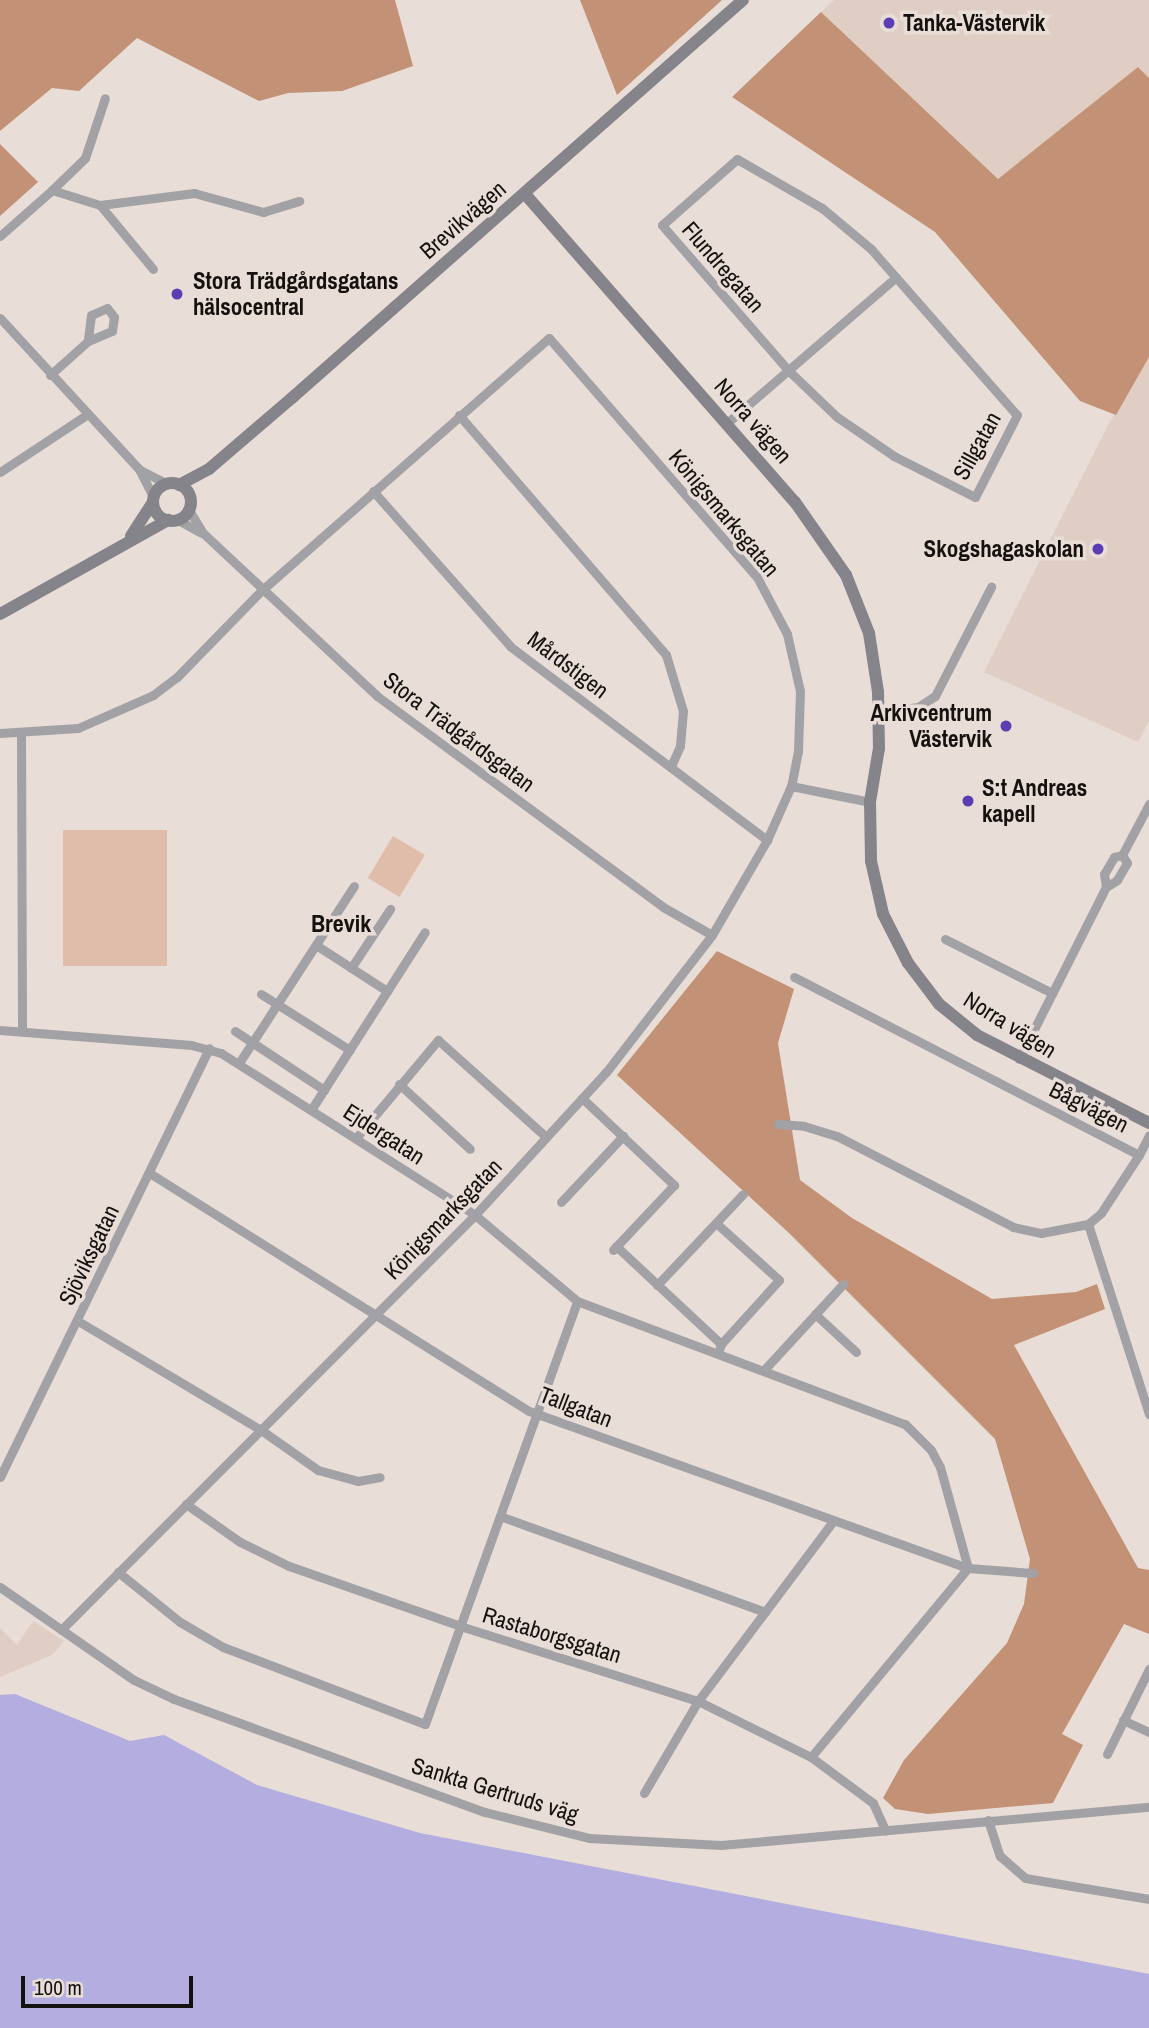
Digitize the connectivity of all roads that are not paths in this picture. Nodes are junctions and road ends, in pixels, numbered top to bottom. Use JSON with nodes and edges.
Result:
{"nodes":[{"id":1,"x":743,"y":0,"type":"edge"},
{"id":2,"x":104,"y":98,"type":"dead end"},
{"id":3,"x":52,"y":190,"type":"junction"},
{"id":4,"x":525,"y":194,"type":"junction"},
{"id":5,"x":299,"y":201,"type":"dead end"},
{"id":6,"x":100,"y":205,"type":"junction"},
{"id":7,"x":0,"y":236,"type":"edge"},
{"id":8,"x":153,"y":269,"type":"dead end"},
{"id":9,"x":896,"y":277,"type":"junction"},
{"id":10,"x":0,"y":318,"type":"edge"},
{"id":11,"x":88,"y":341,"type":"dead end"},
{"id":12,"x":788,"y":370,"type":"junction"},
{"id":13,"x":50,"y":375,"type":"junction"},
{"id":14,"x":86,"y":415,"type":"junction"},
{"id":15,"x":460,"y":415,"type":"junction"},
{"id":16,"x":727,"y":423,"type":"junction"},
{"id":17,"x":139,"y":469,"type":"junction"},
{"id":18,"x":209,"y":469,"type":"junction"},
{"id":19,"x":0,"y":472,"type":"edge"},
{"id":20,"x":174,"y":484,"type":"junction"},
{"id":21,"x":373,"y":491,"type":"junction"},
{"id":22,"x":154,"y":500,"type":"junction"},
{"id":23,"x":190,"y":505,"type":"junction"},
{"id":24,"x":173,"y":520,"type":"junction"},
{"id":25,"x":203,"y":533,"type":"junction"},
{"id":26,"x":127,"y":541,"type":"junction"},
{"id":27,"x":991,"y":587,"type":"dead end"},
{"id":28,"x":262,"y":590,"type":"junction"},
{"id":29,"x":0,"y":614,"type":"edge"},
{"id":30,"x":880,"y":713,"type":"junction"},
{"id":31,"x":0,"y":733,"type":"edge"},
{"id":32,"x":21,"y":733,"type":"junction"},
{"id":33,"x":671,"y":766,"type":"junction"},
{"id":34,"x":791,"y":786,"type":"junction"},
{"id":35,"x":870,"y":802,"type":"junction"},
{"id":36,"x":1149,"y":804,"type":"edge"},
{"id":37,"x":767,"y":840,"type":"junction"},
{"id":38,"x":1122,"y":855,"type":"junction"},
{"id":39,"x":354,"y":886,"type":"dead end"},
{"id":40,"x":1106,"y":887,"type":"junction"},
{"id":41,"x":390,"y":909,"type":"dead end"},
{"id":42,"x":425,"y":932,"type":"dead end"},
{"id":43,"x":712,"y":935,"type":"junction"},
{"id":44,"x":945,"y":939,"type":"dead end"},
{"id":45,"x":316,"y":945,"type":"junction"},
{"id":46,"x":351,"y":968,"type":"junction"},
{"id":47,"x":794,"y":977,"type":"dead end"},
{"id":48,"x":387,"y":991,"type":"junction"},
{"id":49,"x":1052,"y":993,"type":"junction"},
{"id":50,"x":261,"y":994,"type":"dead end"},
{"id":51,"x":277,"y":1004,"type":"junction"},
{"id":52,"x":0,"y":1030,"type":"edge"},
{"id":53,"x":22,"y":1031,"type":"junction"},
{"id":54,"x":235,"y":1031,"type":"dead end"},
{"id":55,"x":252,"y":1043,"type":"junction"},
{"id":56,"x":209,"y":1048,"type":"junction"},
{"id":57,"x":350,"y":1049,"type":"junction"},
{"id":58,"x":1019,"y":1059,"type":"junction"},
{"id":59,"x":239,"y":1063,"type":"junction"},
{"id":60,"x":399,"y":1084,"type":"junction"},
{"id":61,"x":324,"y":1090,"type":"junction"},
{"id":62,"x":582,"y":1098,"type":"junction"},
{"id":63,"x":311,"y":1110,"type":"junction"},
{"id":64,"x":778,"y":1124,"type":"dead end"},
{"id":65,"x":1149,"y":1124,"type":"edge"},
{"id":66,"x":1149,"y":1135,"type":"edge"},
{"id":67,"x":623,"y":1136,"type":"junction"},
{"id":68,"x":546,"y":1137,"type":"junction"},
{"id":69,"x":355,"y":1138,"type":"junction"},
{"id":70,"x":470,"y":1149,"type":"dead end"},
{"id":71,"x":1139,"y":1154,"type":"junction"},
{"id":72,"x":150,"y":1174,"type":"junction"},
{"id":73,"x":743,"y":1194,"type":"dead end"},
{"id":74,"x":561,"y":1202,"type":"dead end"},
{"id":75,"x":474,"y":1215,"type":"junction"},
{"id":76,"x":716,"y":1223,"type":"junction"},
{"id":77,"x":1088,"y":1223,"type":"junction"},
{"id":78,"x":843,"y":1283,"type":"dead end"},
{"id":79,"x":657,"y":1285,"type":"junction"},
{"id":80,"x":577,"y":1301,"type":"junction"},
{"id":81,"x":815,"y":1314,"type":"junction"},
{"id":82,"x":375,"y":1316,"type":"junction"},
{"id":83,"x":78,"y":1321,"type":"junction"},
{"id":84,"x":719,"y":1349,"type":"junction"},
{"id":85,"x":856,"y":1352,"type":"dead end"},
{"id":86,"x":764,"y":1370,"type":"junction"},
{"id":87,"x":536,"y":1414,"type":"junction"},
{"id":88,"x":1149,"y":1414,"type":"edge"},
{"id":89,"x":261,"y":1430,"type":"junction"},
{"id":90,"x":0,"y":1477,"type":"edge"},
{"id":91,"x":380,"y":1477,"type":"dead end"},
{"id":92,"x":186,"y":1504,"type":"junction"},
{"id":93,"x":500,"y":1516,"type":"junction"},
{"id":94,"x":833,"y":1521,"type":"junction"},
{"id":95,"x":968,"y":1568,"type":"junction"},
{"id":96,"x":118,"y":1572,"type":"junction"},
{"id":97,"x":1033,"y":1573,"type":"dead end"},
{"id":98,"x":0,"y":1587,"type":"edge"},
{"id":99,"x":765,"y":1612,"type":"junction"},
{"id":100,"x":460,"y":1626,"type":"junction"},
{"id":101,"x":61,"y":1630,"type":"junction"},
{"id":102,"x":1149,"y":1669,"type":"edge"},
{"id":103,"x":698,"y":1701,"type":"junction"},
{"id":104,"x":1124,"y":1720,"type":"junction"},
{"id":105,"x":1149,"y":1732,"type":"edge"},
{"id":106,"x":1107,"y":1754,"type":"dead end"},
{"id":107,"x":811,"y":1757,"type":"junction"},
{"id":108,"x":645,"y":1793,"type":"dead end"},
{"id":109,"x":1149,"y":1807,"type":"edge"},
{"id":110,"x":988,"y":1821,"type":"junction"},
{"id":111,"x":885,"y":1830,"type":"junction"},
{"id":112,"x":1149,"y":1899,"type":"edge"}],
"edges":[{"from":1,"to":4,"type":"street","name":"Brevikvägen"},
{"from":2,"to":3,"type":"street"},
{"from":3,"to":6,"type":"street"},
{"from":3,"to":7,"type":"street"},
{"from":4,"to":16,"type":"street","name":"Norra vägen"},
{"from":4,"to":18,"type":"street","name":"Brevikvägen"},
{"from":5,"to":6,"type":"street"},
{"from":6,"to":8,"type":"street"},
{"from":9,"to":12,"type":"street"},
{"from":9,"to":12,"type":"street","name":"Flundregatan"},
{"from":9,"to":12,"type":"street","name":"Sillgatan"},
{"from":10,"to":13,"type":"street"},
{"from":11,"to":13,"type":"street"},
{"from":12,"to":16,"type":"street"},
{"from":13,"to":14,"type":"street"},
{"from":14,"to":17,"type":"street"},
{"from":14,"to":19,"type":"street"},
{"from":15,"to":21,"type":"street"},
{"from":15,"to":33,"type":"street"},
{"from":15,"to":34,"type":"street","name":"Königsmarksgatan"},
{"from":16,"to":30,"type":"street","name":"Norra vägen"},
{"from":17,"to":20,"type":"street"},
{"from":17,"to":22,"type":"street"},
{"from":18,"to":20,"type":"street","name":"Brevikvägen"},
{"from":18,"to":23,"type":"street","name":"Brevikvägen"},
{"from":20,"to":22,"type":"street","name":"Brevikvägen"},
{"from":20,"to":23,"type":"street"},
{"from":21,"to":28,"type":"street"},
{"from":21,"to":33,"type":"street","name":"Mårdstigen"},
{"from":22,"to":24,"type":"street"},
{"from":22,"to":26,"type":"street"},
{"from":23,"to":24,"type":"street","name":"Brevikvägen"},
{"from":23,"to":25,"type":"street","name":"Stora Trädgårdsgatan"},
{"from":24,"to":25,"type":"street","name":"Stora Trädgårdsgatan"},
{"from":24,"to":26,"type":"street"},
{"from":25,"to":28,"type":"street","name":"Stora Trädgårdsgatan"},
{"from":26,"to":29,"type":"street"},
{"from":27,"to":30,"type":"street"},
{"from":28,"to":32,"type":"street"},
{"from":28,"to":43,"type":"street","name":"Stora Trädgårdsgatan"},
{"from":30,"to":35,"type":"street","name":"Norra vägen"},
{"from":31,"to":32,"type":"street"},
{"from":32,"to":53,"type":"street"},
{"from":33,"to":37,"type":"street","name":"Mårdstigen"},
{"from":34,"to":35,"type":"street"},
{"from":34,"to":37,"type":"street","name":"Königsmarksgatan"},
{"from":35,"to":58,"type":"street","name":"Norra vägen"},
{"from":36,"to":38,"type":"street"},
{"from":37,"to":43,"type":"street","name":"Königsmarksgatan"},
{"from":38,"to":40,"type":"street"},
{"from":38,"to":40,"type":"street"},
{"from":39,"to":45,"type":"street"},
{"from":40,"to":49,"type":"street"},
{"from":41,"to":46,"type":"street"},
{"from":42,"to":48,"type":"street"},
{"from":43,"to":62,"type":"street","name":"Königsmarksgatan"},
{"from":44,"to":49,"type":"street"},
{"from":45,"to":46,"type":"street"},
{"from":45,"to":51,"type":"street"},
{"from":46,"to":48,"type":"street"},
{"from":47,"to":71,"type":"street","name":"Bågvägen"},
{"from":48,"to":57,"type":"street"},
{"from":49,"to":58,"type":"street"},
{"from":50,"to":51,"type":"street"},
{"from":51,"to":55,"type":"street"},
{"from":51,"to":57,"type":"street"},
{"from":52,"to":53,"type":"street","name":"Ejdergatan"},
{"from":53,"to":56,"type":"street","name":"Ejdergatan"},
{"from":54,"to":55,"type":"street"},
{"from":55,"to":59,"type":"street"},
{"from":55,"to":61,"type":"street"},
{"from":56,"to":59,"type":"street","name":"Ejdergatan"},
{"from":56,"to":72,"type":"street","name":"Sjöviksgatan"},
{"from":57,"to":61,"type":"street"},
{"from":58,"to":65,"type":"street","name":"Norra vägen"},
{"from":59,"to":63,"type":"street","name":"Ejdergatan"},
{"from":60,"to":68,"type":"street"},
{"from":60,"to":69,"type":"street"},
{"from":60,"to":70,"type":"street"},
{"from":61,"to":63,"type":"street"},
{"from":62,"to":67,"type":"street","name":"Ejdergatan"},
{"from":62,"to":68,"type":"street","name":"Königsmarksgatan"},
{"from":63,"to":69,"type":"street","name":"Ejdergatan"},
{"from":64,"to":77,"type":"street","name":"Bågvägen"},
{"from":66,"to":71,"type":"street"},
{"from":67,"to":74,"type":"street"},
{"from":67,"to":79,"type":"street","name":"Ejdergatan"},
{"from":68,"to":75,"type":"street","name":"Königsmarksgatan"},
{"from":69,"to":75,"type":"street","name":"Ejdergatan"},
{"from":71,"to":77,"type":"street","name":"Bågvägen"},
{"from":72,"to":82,"type":"street","name":"Tallgatan"},
{"from":72,"to":83,"type":"street","name":"Sjöviksgatan"},
{"from":73,"to":76,"type":"street"},
{"from":75,"to":80,"type":"street","name":"Ejdergatan"},
{"from":75,"to":82,"type":"street","name":"Königsmarksgatan"},
{"from":76,"to":79,"type":"street"},
{"from":76,"to":84,"type":"street"},
{"from":77,"to":88,"type":"street"},
{"from":78,"to":81,"type":"street"},
{"from":79,"to":84,"type":"street","name":"Ejdergatan"},
{"from":80,"to":84,"type":"street","name":"Ejdergatan"},
{"from":80,"to":87,"type":"street"},
{"from":81,"to":85,"type":"street"},
{"from":81,"to":86,"type":"street"},
{"from":82,"to":87,"type":"street","name":"Tallgatan"},
{"from":82,"to":89,"type":"street","name":"Königsmarksgatan"},
{"from":83,"to":89,"type":"street"},
{"from":83,"to":90,"type":"street","name":"Sjöviksgatan"},
{"from":84,"to":86,"type":"street","name":"Ejdergatan"},
{"from":86,"to":95,"type":"street","name":"Ejdergatan"},
{"from":87,"to":93,"type":"street"},
{"from":87,"to":94,"type":"street","name":"Tallgatan"},
{"from":89,"to":91,"type":"street"},
{"from":89,"to":92,"type":"street","name":"Königsmarksgatan"},
{"from":92,"to":96,"type":"street","name":"Königsmarksgatan"},
{"from":92,"to":100,"type":"street","name":"Rastaborgsgatan"},
{"from":93,"to":99,"type":"street"},
{"from":93,"to":100,"type":"street"},
{"from":94,"to":95,"type":"street","name":"Tallgatan"},
{"from":94,"to":99,"type":"street"},
{"from":95,"to":97,"type":"street","name":"Tallgatan"},
{"from":95,"to":107,"type":"street"},
{"from":96,"to":100,"type":"street"},
{"from":96,"to":101,"type":"street","name":"Königsmarksgatan"},
{"from":98,"to":101,"type":"street","name":"Sankta Gertruds väg"},
{"from":99,"to":103,"type":"street"},
{"from":100,"to":103,"type":"street","name":"Rastaborgsgatan"},
{"from":101,"to":111,"type":"street","name":"Sankta Gertruds väg"},
{"from":102,"to":104,"type":"street"},
{"from":103,"to":107,"type":"street","name":"Rastaborgsgatan"},
{"from":103,"to":108,"type":"street"},
{"from":104,"to":105,"type":"street"},
{"from":104,"to":106,"type":"street"},
{"from":107,"to":111,"type":"street","name":"Rastaborgsgatan"},
{"from":109,"to":110,"type":"street","name":"Sankta Gertruds väg"},
{"from":110,"to":111,"type":"street","name":"Sankta Gertruds väg"},
{"from":110,"to":112,"type":"street"}]}
